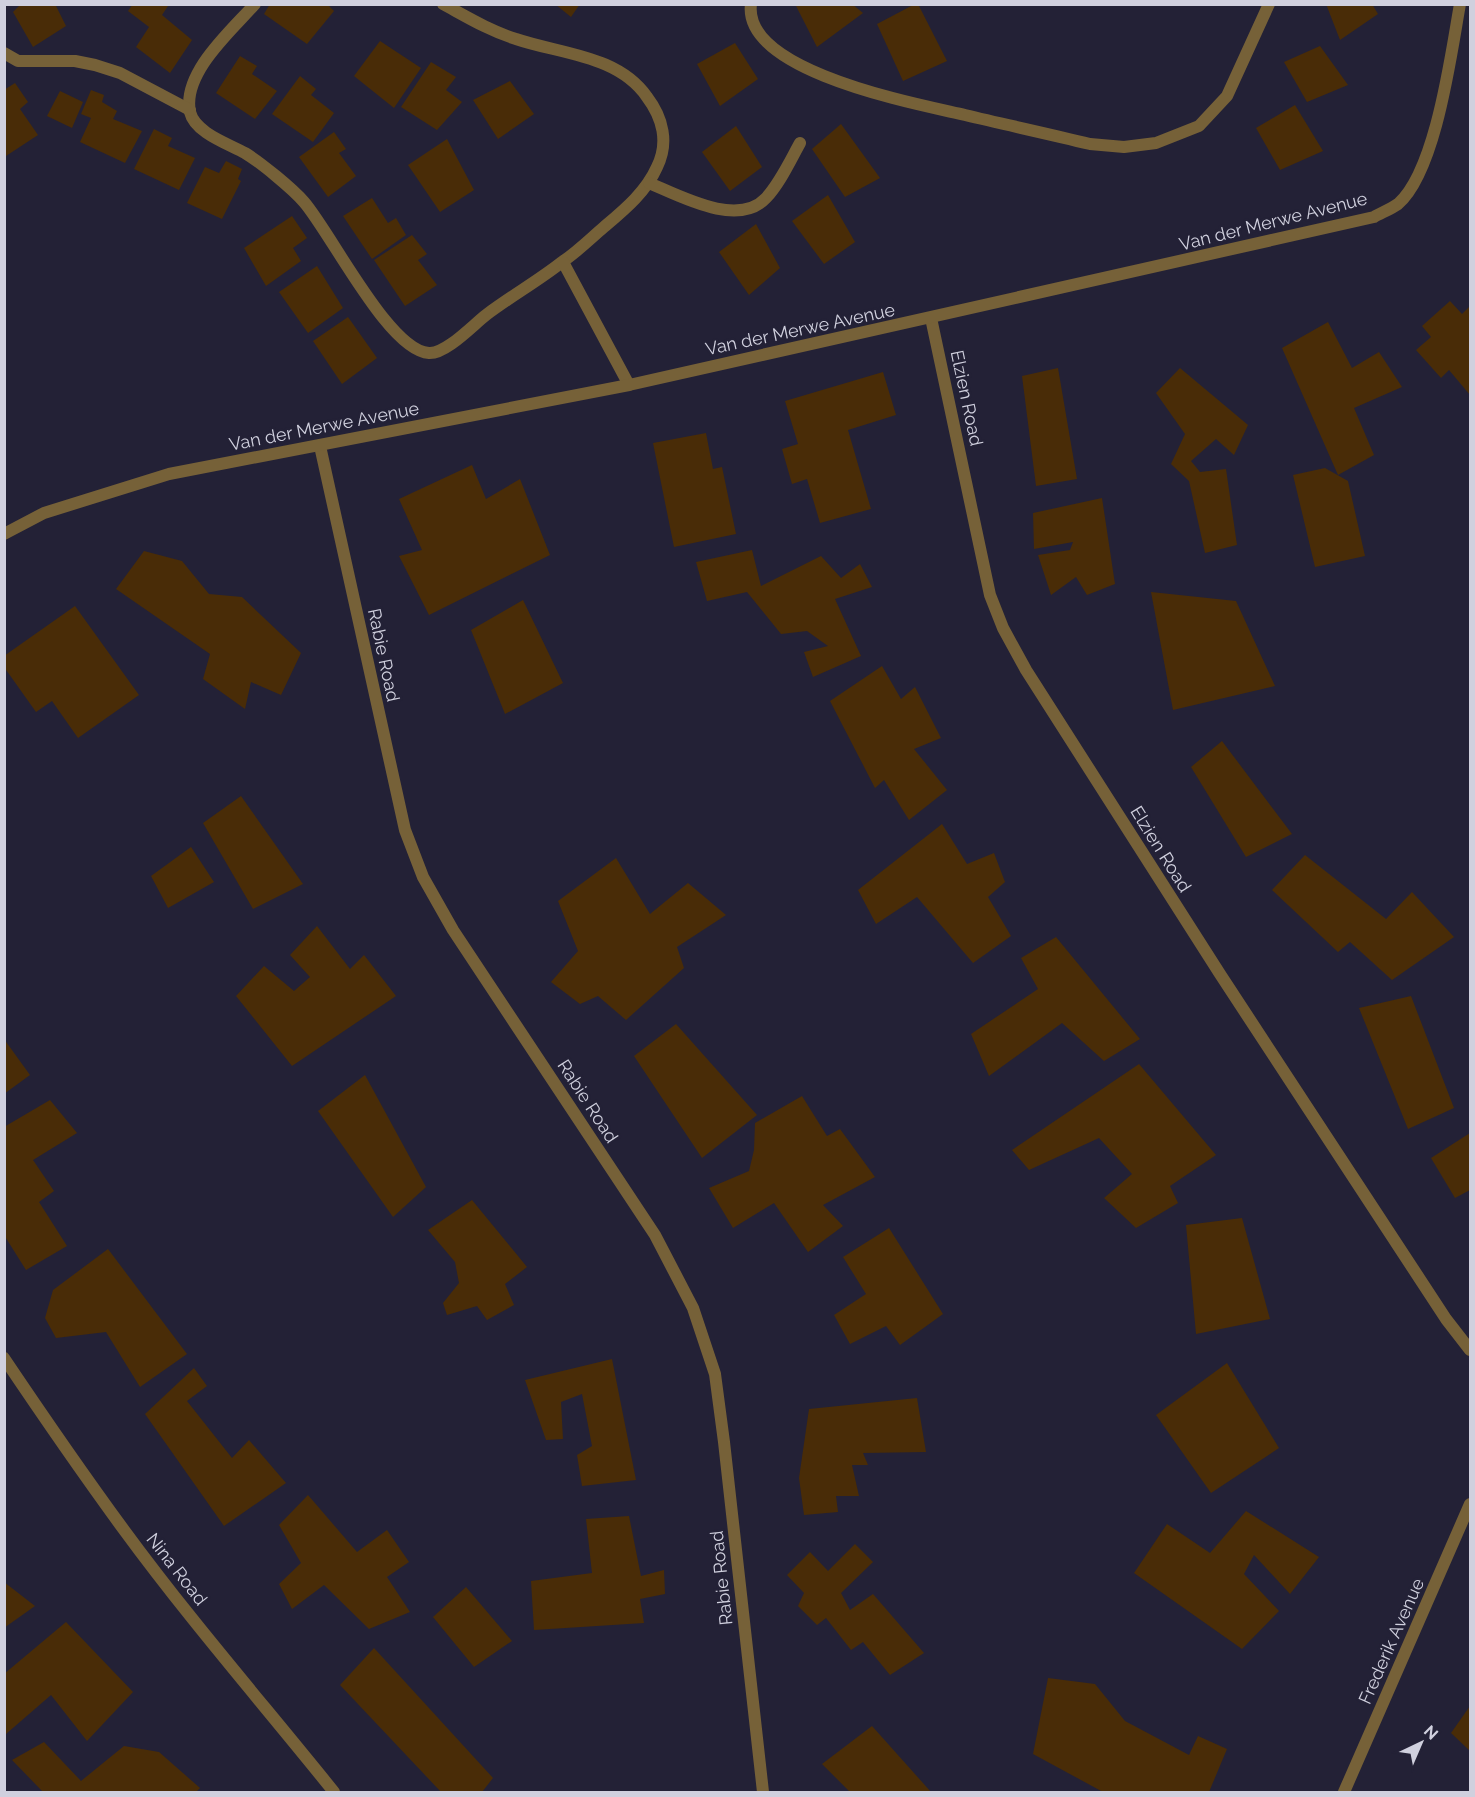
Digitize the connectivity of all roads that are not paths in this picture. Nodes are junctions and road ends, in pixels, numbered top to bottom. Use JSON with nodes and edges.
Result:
{"nodes":[{"id":1,"x":255,"y":4,"type":"edge"},
{"id":2,"x":443,"y":4,"type":"edge"},
{"id":3,"x":751,"y":4,"type":"edge"},
{"id":4,"x":1269,"y":4,"type":"edge"},
{"id":5,"x":1460,"y":4,"type":"edge"},
{"id":6,"x":4,"y":53,"type":"edge"},
{"id":7,"x":190,"y":110,"type":"junction"},
{"id":8,"x":800,"y":143,"type":"dead end"},
{"id":9,"x":649,"y":183,"type":"junction"},
{"id":10,"x":563,"y":262,"type":"junction"},
{"id":11,"x":931,"y":318,"type":"junction"},
{"id":12,"x":629,"y":385,"type":"junction"},
{"id":13,"x":320,"y":446,"type":"junction"},
{"id":14,"x":4,"y":534,"type":"edge"},
{"id":15,"x":1470,"y":1350,"type":"edge"},
{"id":16,"x":4,"y":1358,"type":"edge"},
{"id":17,"x":1470,"y":1504,"type":"edge"},
{"id":18,"x":334,"y":1792,"type":"edge"},
{"id":19,"x":763,"y":1792,"type":"edge"},
{"id":20,"x":1344,"y":1792,"type":"edge"}],
"edges":[{"from":1,"to":7,"type":"street"},
{"from":2,"to":9,"type":"street"},
{"from":3,"to":4,"type":"street"},
{"from":5,"to":11,"type":"street","name":"Van der Merwe Avenue"},
{"from":6,"to":7,"type":"street"},
{"from":7,"to":10,"type":"street"},
{"from":8,"to":9,"type":"street"},
{"from":9,"to":10,"type":"street"},
{"from":10,"to":12,"type":"street"},
{"from":11,"to":12,"type":"street","name":"Van der Merwe Avenue"},
{"from":11,"to":15,"type":"street","name":"Elzien Road"},
{"from":12,"to":13,"type":"street","name":"Van der Merwe Avenue"},
{"from":13,"to":14,"type":"street","name":"Van der Merwe Avenue"},
{"from":13,"to":19,"type":"street","name":"Rabie Road"},
{"from":16,"to":18,"type":"street","name":"Nina Road"},
{"from":17,"to":20,"type":"street","name":"Frederik Avenue"}]}
